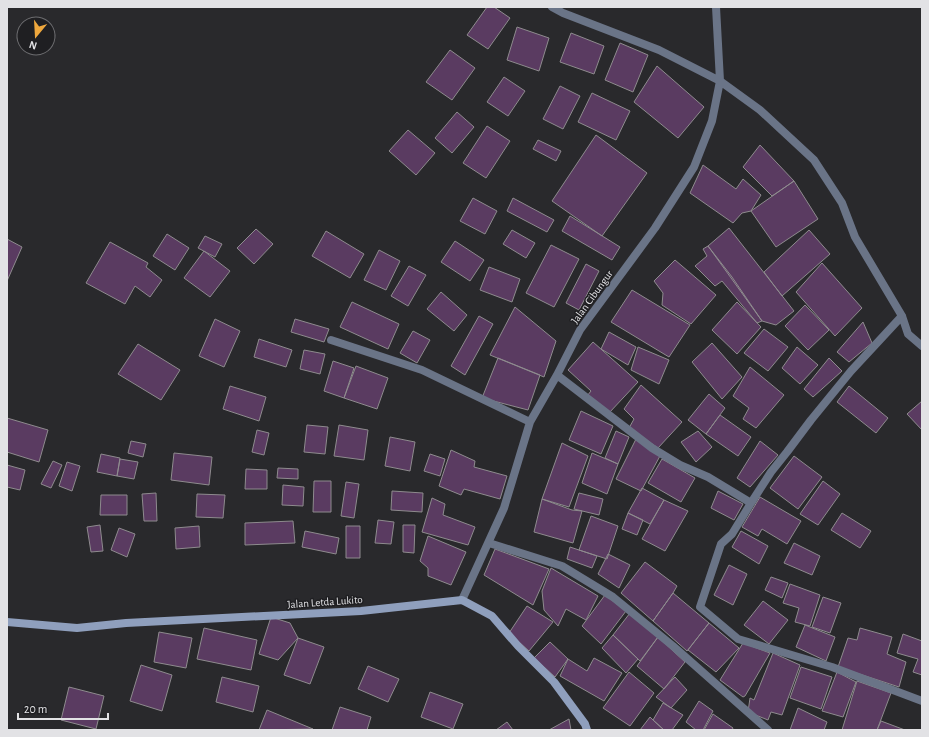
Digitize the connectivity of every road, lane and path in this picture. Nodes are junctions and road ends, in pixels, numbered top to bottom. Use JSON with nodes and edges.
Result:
{"nodes":[{"id":1,"x":552,"y":7,"type":"edge"},
{"id":2,"x":716,"y":7,"type":"edge"},
{"id":3,"x":720,"y":81,"type":"junction"},
{"id":4,"x":902,"y":316,"type":"junction"},
{"id":5,"x":331,"y":340,"type":"dead end"},
{"id":6,"x":922,"y":346,"type":"edge"},
{"id":7,"x":557,"y":375,"type":"junction"},
{"id":8,"x":530,"y":422,"type":"junction"},
{"id":9,"x":751,"y":503,"type":"junction"},
{"id":10,"x":489,"y":543,"type":"junction"},
{"id":11,"x":462,"y":600,"type":"junction"},
{"id":12,"x":7,"y":622,"type":"edge"},
{"id":13,"x":922,"y":701,"type":"edge"},
{"id":14,"x":587,"y":730,"type":"edge"},
{"id":15,"x":768,"y":730,"type":"edge"}],
"edges":[{"from":1,"to":3,"type":"street"},
{"from":2,"to":3,"type":"street","name":"Jalan Cibungur"},
{"from":3,"to":4,"type":"street"},
{"from":3,"to":7,"type":"street","name":"Jalan Cibungur"},
{"from":4,"to":6,"type":"street"},
{"from":4,"to":9,"type":"street"},
{"from":5,"to":8,"type":"street"},
{"from":7,"to":8,"type":"street","name":"Jalan Cibungur"},
{"from":7,"to":9,"type":"street"},
{"from":8,"to":10,"type":"street","name":"Jalan Cibungur"},
{"from":9,"to":13,"type":"street"},
{"from":10,"to":11,"type":"street","name":"Jalan Cibungur"},
{"from":10,"to":15,"type":"street"},
{"from":11,"to":12,"type":"street","name":"Jalan Letda Lukito"},
{"from":11,"to":14,"type":"street"}]}
